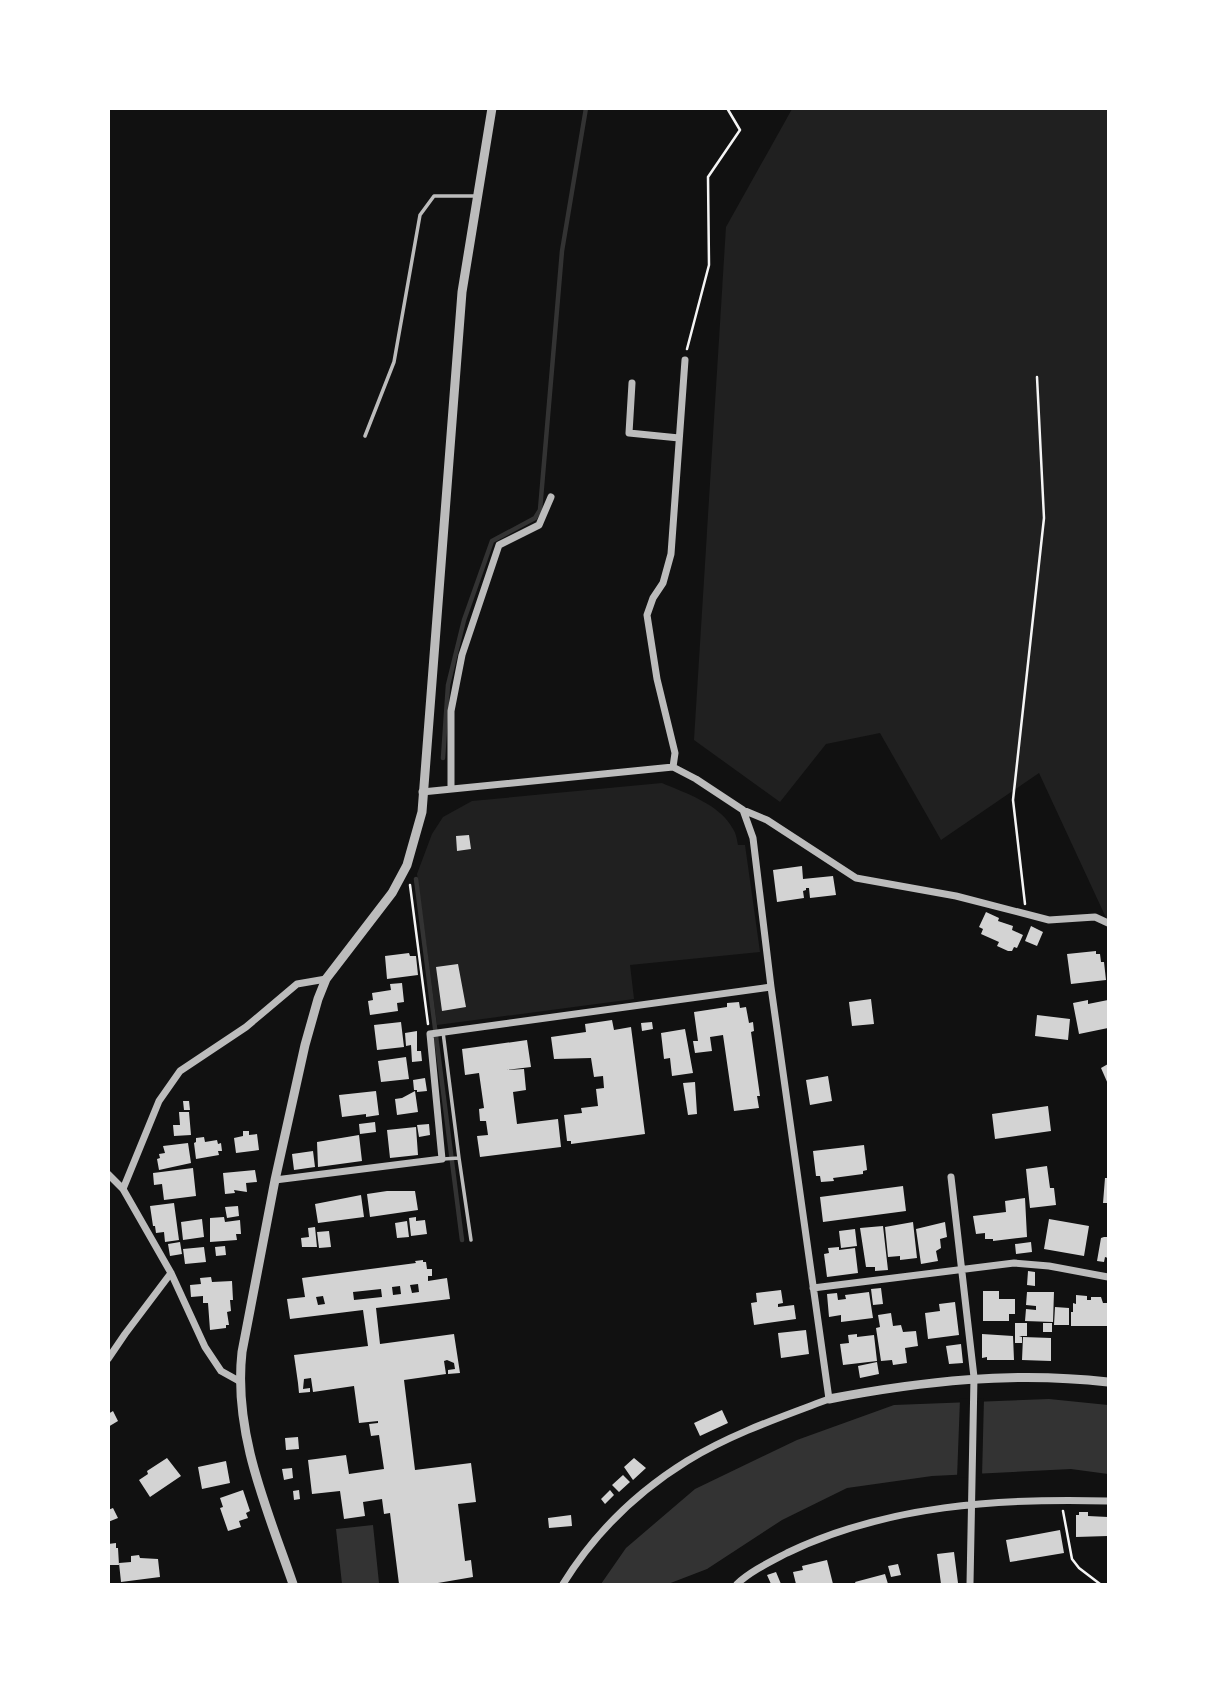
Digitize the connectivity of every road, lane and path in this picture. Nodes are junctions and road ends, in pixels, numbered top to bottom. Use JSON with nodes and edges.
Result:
{"nodes":[{"id":1,"x":492,"y":108,"type":"edge"},
{"id":2,"x":727,"y":108,"type":"edge"},
{"id":3,"x":476,"y":196,"type":"junction"},
{"id":4,"x":685,"y":359,"type":"joint"},
{"id":5,"x":1037,"y":377,"type":"dead end"},
{"id":6,"x":632,"y":383,"type":"dead end"},
{"id":7,"x":365,"y":436,"type":"dead end"},
{"id":8,"x":679,"y":438,"type":"junction"},
{"id":9,"x":551,"y":497,"type":"dead end"},
{"id":10,"x":673,"y":767,"type":"junction"},
{"id":11,"x":451,"y":788,"type":"junction"},
{"id":12,"x":422,"y":792,"type":"junction"},
{"id":13,"x":743,"y":810,"type":"junction"},
{"id":14,"x":407,"y":865,"type":"junction"},
{"id":15,"x":1026,"y":914,"type":"junction"},
{"id":16,"x":1108,"y":923,"type":"edge"},
{"id":17,"x":326,"y":979,"type":"junction"},
{"id":18,"x":771,"y":988,"type":"junction"},
{"id":19,"x":436,"y":1033,"type":"junction"},
{"id":20,"x":457,"y":1158,"type":"junction"},
{"id":21,"x":445,"y":1159,"type":"junction"},
{"id":22,"x":108,"y":1174,"type":"edge"},
{"id":23,"x":951,"y":1177,"type":"dead end"},
{"id":24,"x":275,"y":1180,"type":"junction"},
{"id":25,"x":123,"y":1189,"type":"junction"},
{"id":26,"x":471,"y":1240,"type":"dead end"},
{"id":27,"x":962,"y":1268,"type":"junction"},
{"id":28,"x":172,"y":1273,"type":"junction"},
{"id":29,"x":1108,"y":1278,"type":"edge"},
{"id":30,"x":813,"y":1289,"type":"junction"},
{"id":31,"x":108,"y":1359,"type":"edge"},
{"id":32,"x":239,"y":1381,"type":"junction"},
{"id":33,"x":974,"y":1382,"type":"junction"},
{"id":34,"x":1108,"y":1382,"type":"edge"},
{"id":35,"x":829,"y":1399,"type":"junction"},
{"id":36,"x":1061,"y":1500,"type":"junction"},
{"id":37,"x":1108,"y":1501,"type":"edge"},
{"id":38,"x":971,"y":1504,"type":"junction"},
{"id":39,"x":742,"y":1583,"type":"edge"},
{"id":40,"x":293,"y":1584,"type":"edge"},
{"id":41,"x":563,"y":1584,"type":"edge"},
{"id":42,"x":970,"y":1584,"type":"edge"},
{"id":43,"x":1100,"y":1584,"type":"edge"}],
"edges":[{"from":1,"to":3,"type":"street"},
{"from":2,"to":4,"type":"path"},
{"from":3,"to":7,"type":"lane"},
{"from":3,"to":12,"type":"street"},
{"from":4,"to":8,"type":"street"},
{"from":5,"to":15,"type":"path"},
{"from":6,"to":8,"type":"street"},
{"from":8,"to":10,"type":"street"},
{"from":9,"to":11,"type":"street"},
{"from":10,"to":11,"type":"street"},
{"from":10,"to":13,"type":"street"},
{"from":11,"to":12,"type":"street"},
{"from":12,"to":14,"type":"street"},
{"from":13,"to":15,"type":"street"},
{"from":13,"to":18,"type":"street"},
{"from":14,"to":17,"type":"street"},
{"from":14,"to":19,"type":"path"},
{"from":15,"to":16,"type":"street"},
{"from":17,"to":24,"type":"street"},
{"from":17,"to":25,"type":"street"},
{"from":18,"to":19,"type":"street"},
{"from":18,"to":30,"type":"street"},
{"from":19,"to":20,"type":"lane"},
{"from":19,"to":21,"type":"street"},
{"from":20,"to":21,"type":"lane"},
{"from":20,"to":26,"type":"lane"},
{"from":21,"to":24,"type":"street"},
{"from":22,"to":25,"type":"street"},
{"from":23,"to":27,"type":"street"},
{"from":24,"to":32,"type":"street"},
{"from":25,"to":28,"type":"street"},
{"from":27,"to":29,"type":"street"},
{"from":27,"to":30,"type":"street"},
{"from":27,"to":33,"type":"street"},
{"from":28,"to":31,"type":"street"},
{"from":28,"to":32,"type":"street"},
{"from":30,"to":35,"type":"street"},
{"from":32,"to":40,"type":"street"},
{"from":33,"to":34,"type":"street"},
{"from":33,"to":35,"type":"street"},
{"from":33,"to":38,"type":"street"},
{"from":35,"to":41,"type":"street"},
{"from":36,"to":37,"type":"street"},
{"from":36,"to":38,"type":"street"},
{"from":36,"to":43,"type":"path"},
{"from":38,"to":39,"type":"street"},
{"from":38,"to":42,"type":"street"}]}
